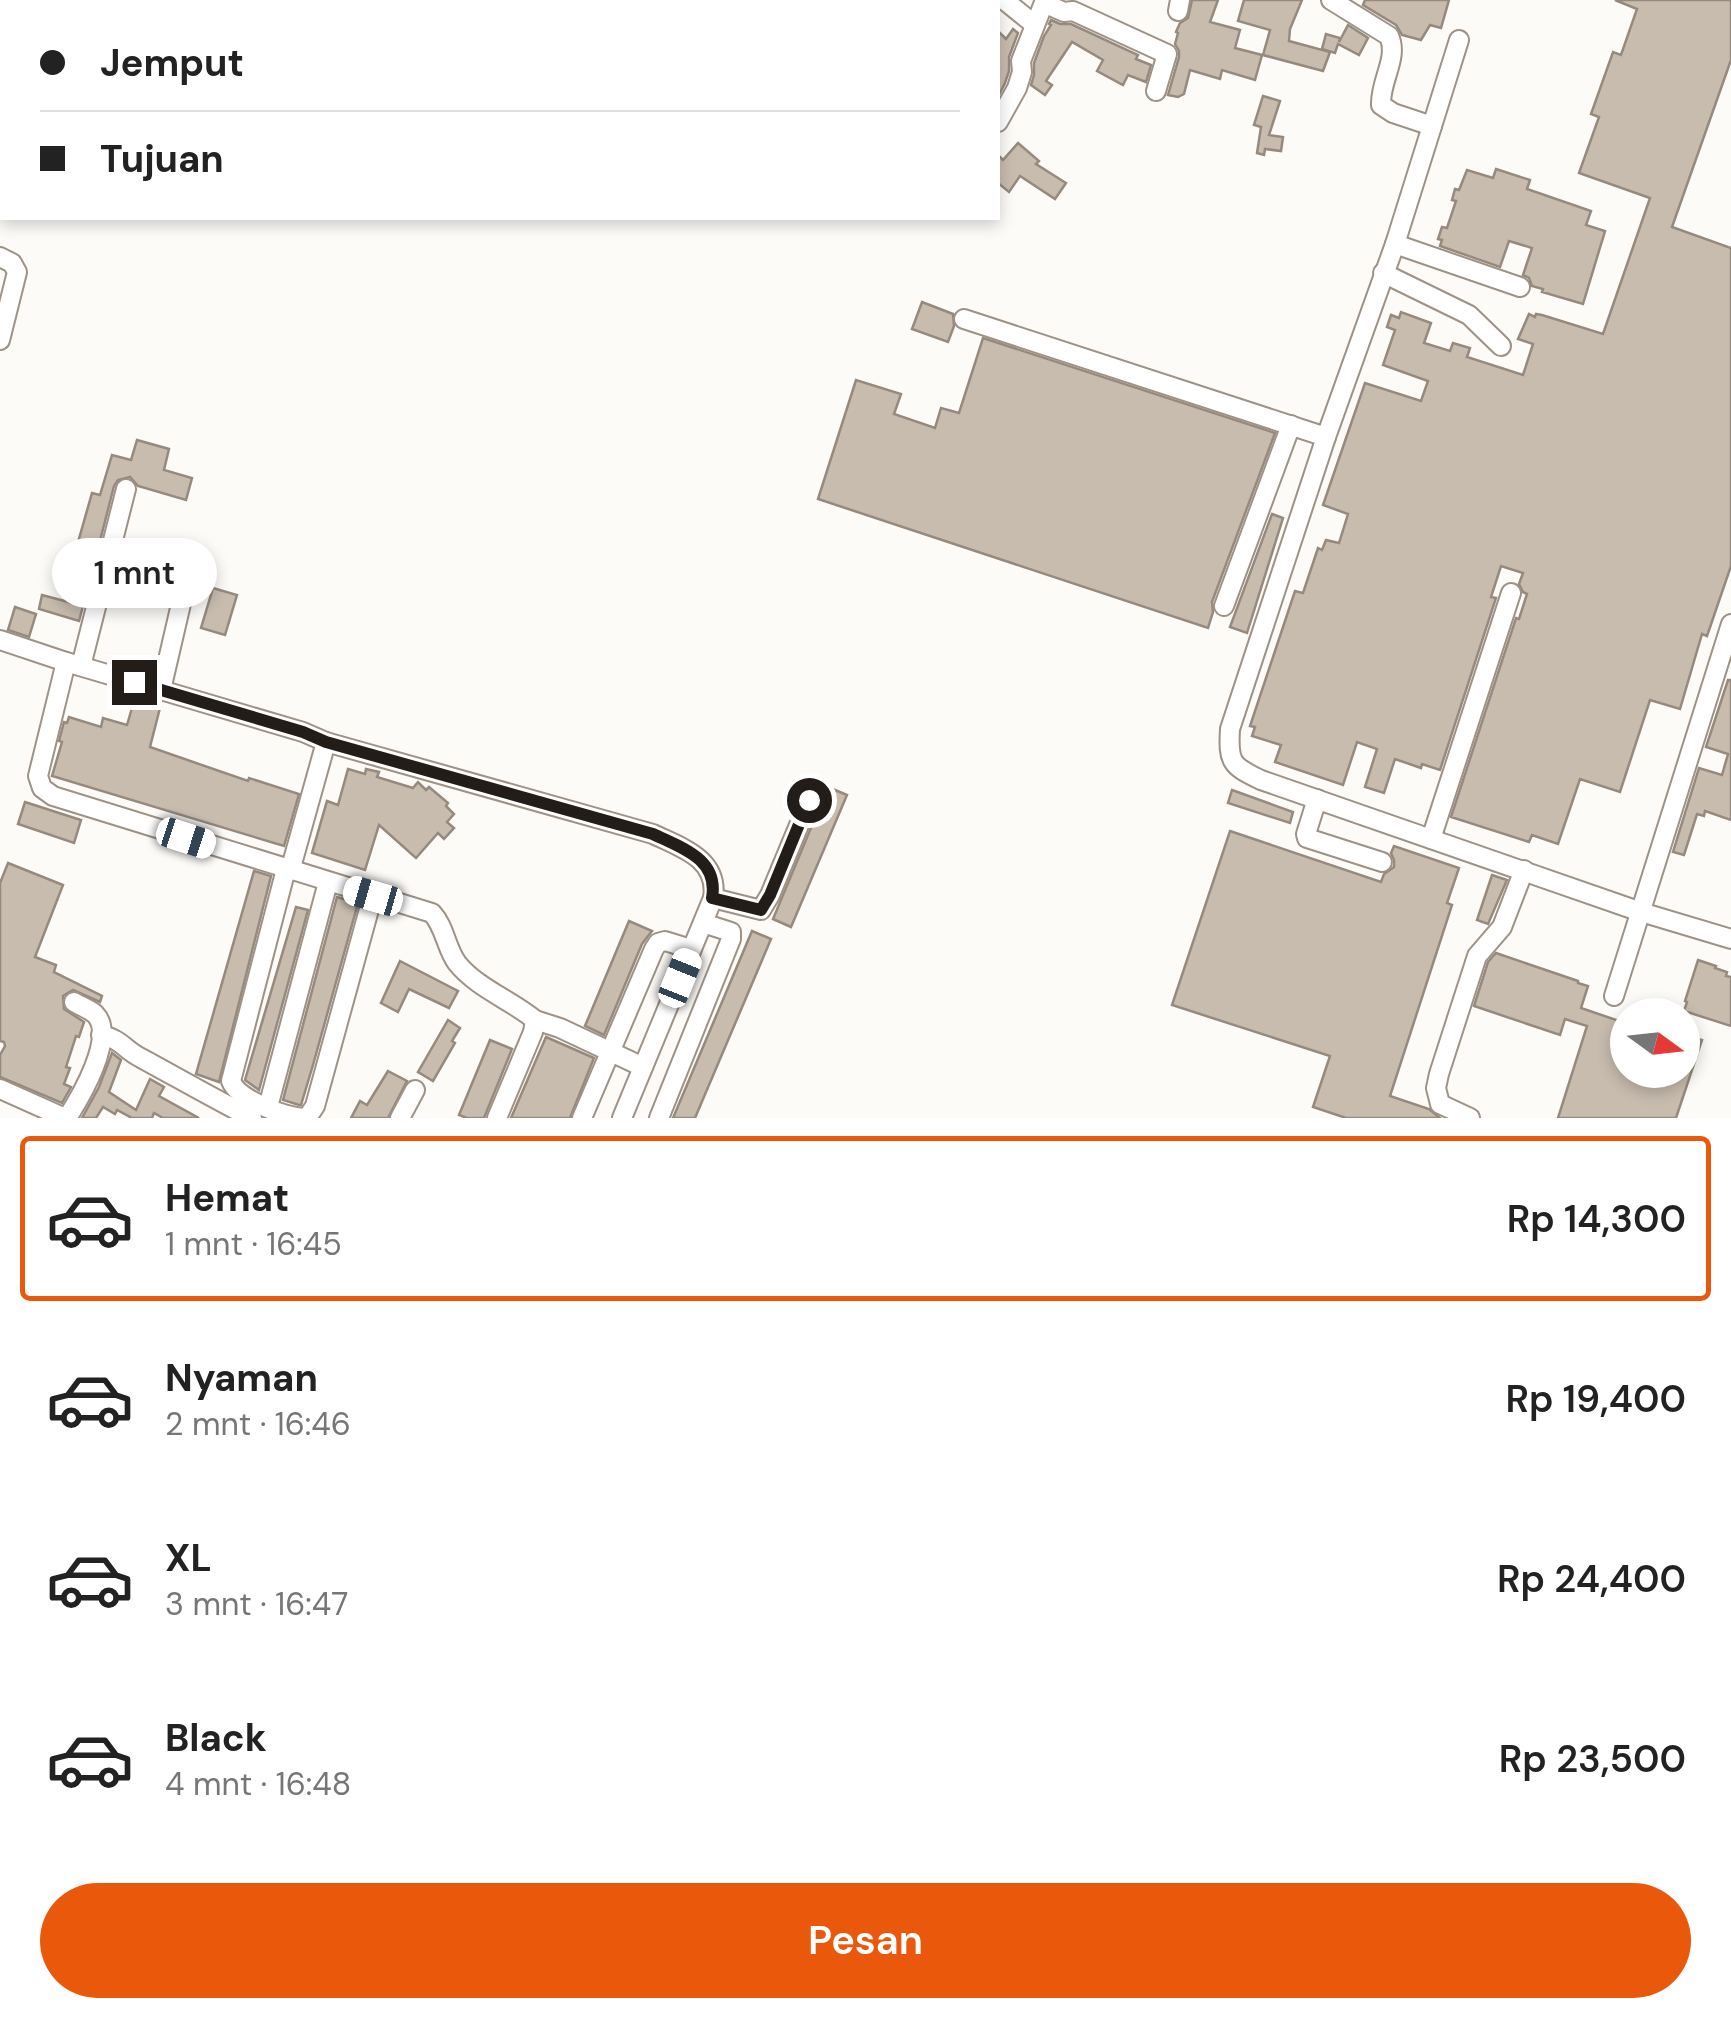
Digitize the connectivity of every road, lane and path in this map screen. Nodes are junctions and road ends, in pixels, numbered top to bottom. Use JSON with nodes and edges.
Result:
{"nodes":[{"id":1,"x":1004,"y":0,"type":"edge"},
{"id":2,"x":1331,"y":0,"type":"edge"},
{"id":3,"x":1045,"y":1,"type":"edge"},
{"id":4,"x":1035,"y":25,"type":"junction"},
{"id":5,"x":1459,"y":40,"type":"dead end"},
{"id":6,"x":1156,"y":91,"type":"dead end"},
{"id":7,"x":1000,"y":119,"type":"edge"},
{"id":8,"x":1432,"y":126,"type":"junction"},
{"id":9,"x":1395,"y":244,"type":"junction"},
{"id":10,"x":0,"y":257,"type":"edge"},
{"id":11,"x":1383,"y":274,"type":"junction"},
{"id":12,"x":1520,"y":286,"type":"dead end"},
{"id":13,"x":964,"y":319,"type":"dead end"},
{"id":14,"x":0,"y":340,"type":"edge"},
{"id":15,"x":1501,"y":346,"type":"dead end"},
{"id":16,"x":1291,"y":425,"type":"junction"},
{"id":17,"x":1326,"y":437,"type":"junction"},
{"id":18,"x":126,"y":489,"type":"dead end"},
{"id":19,"x":184,"y":591,"type":"dead end"},
{"id":20,"x":1511,"y":592,"type":"dead end"},
{"id":21,"x":1224,"y":606,"type":"dead end"},
{"id":22,"x":1731,"y":624,"type":"edge"},
{"id":23,"x":0,"y":640,"type":"edge"},
{"id":24,"x":73,"y":664,"type":"junction"},
{"id":25,"x":161,"y":690,"type":"junction"},
{"id":26,"x":326,"y":742,"type":"junction"},
{"id":27,"x":1317,"y":799,"type":"junction"},
{"id":28,"x":809,"y":800,"type":"dead end"},
{"id":29,"x":1431,"y":839,"type":"junction"},
{"id":30,"x":1382,"y":862,"type":"dead end"},
{"id":31,"x":288,"y":870,"type":"junction"},
{"id":32,"x":1524,"y":870,"type":"junction"},
{"id":33,"x":328,"y":882,"type":"junction"},
{"id":34,"x":373,"y":896,"type":"junction"},
{"id":35,"x":712,"y":898,"type":"junction"},
{"id":36,"x":1641,"y":912,"type":"junction"},
{"id":37,"x":703,"y":923,"type":"junction"},
{"id":38,"x":1731,"y":939,"type":"edge"},
{"id":39,"x":692,"y":948,"type":"junction"},
{"id":40,"x":1614,"y":996,"type":"dead end"},
{"id":41,"x":74,"y":1002,"type":"dead end"},
{"id":42,"x":535,"y":1020,"type":"junction"},
{"id":43,"x":101,"y":1035,"type":"junction"},
{"id":44,"x":610,"y":1050,"type":"junction"},
{"id":45,"x":644,"y":1067,"type":"junction"},
{"id":46,"x":0,"y":1089,"type":"edge"},
{"id":47,"x":416,"y":1090,"type":"dead end"},
{"id":48,"x":260,"y":1112,"type":"edge"},
{"id":49,"x":66,"y":1118,"type":"edge"},
{"id":50,"x":306,"y":1118,"type":"edge"},
{"id":51,"x":400,"y":1118,"type":"edge"},
{"id":52,"x":497,"y":1118,"type":"edge"},
{"id":53,"x":582,"y":1118,"type":"edge"},
{"id":54,"x":622,"y":1118,"type":"edge"},
{"id":55,"x":660,"y":1118,"type":"edge"},
{"id":56,"x":1470,"y":1118,"type":"edge"}],
"edges":[{"from":1,"to":4,"type":"street"},
{"from":2,"to":8,"type":"street"},
{"from":3,"to":4,"type":"street"},
{"from":3,"to":6,"type":"street"},
{"from":4,"to":7,"type":"street"},
{"from":5,"to":8,"type":"street"},
{"from":8,"to":9,"type":"street"},
{"from":9,"to":11,"type":"street"},
{"from":9,"to":12,"type":"street"},
{"from":10,"to":14,"type":"street"},
{"from":11,"to":15,"type":"street"},
{"from":11,"to":17,"type":"street"},
{"from":13,"to":16,"type":"street"},
{"from":16,"to":17,"type":"street"},
{"from":16,"to":21,"type":"street"},
{"from":17,"to":27,"type":"street"},
{"from":18,"to":24,"type":"street"},
{"from":19,"to":25,"type":"street"},
{"from":20,"to":29,"type":"street"},
{"from":22,"to":36,"type":"street"},
{"from":23,"to":24,"type":"street"},
{"from":24,"to":25,"type":"street"},
{"from":24,"to":31,"type":"street"},
{"from":25,"to":26,"type":"street"},
{"from":26,"to":31,"type":"street"},
{"from":26,"to":35,"type":"street"},
{"from":27,"to":29,"type":"street"},
{"from":27,"to":30,"type":"street"},
{"from":28,"to":35,"type":"street"},
{"from":29,"to":32,"type":"street"},
{"from":31,"to":33,"type":"street"},
{"from":31,"to":48,"type":"street"},
{"from":32,"to":36,"type":"street"},
{"from":32,"to":56,"type":"street"},
{"from":33,"to":34,"type":"street"},
{"from":33,"to":48,"type":"street"},
{"from":34,"to":42,"type":"street"},
{"from":34,"to":50,"type":"street"},
{"from":35,"to":37,"type":"street"},
{"from":36,"to":38,"type":"street"},
{"from":36,"to":40,"type":"street"},
{"from":37,"to":39,"type":"street"},
{"from":37,"to":55,"type":"street"},
{"from":39,"to":44,"type":"street"},
{"from":39,"to":45,"type":"street"},
{"from":41,"to":43,"type":"street"},
{"from":42,"to":44,"type":"street"},
{"from":42,"to":52,"type":"street"},
{"from":43,"to":48,"type":"street"},
{"from":43,"to":49,"type":"street"},
{"from":44,"to":45,"type":"street"},
{"from":44,"to":53,"type":"street"},
{"from":45,"to":54,"type":"street"},
{"from":46,"to":49,"type":"street"},
{"from":47,"to":51,"type":"street"},
{"from":48,"to":50,"type":"street"}]}
